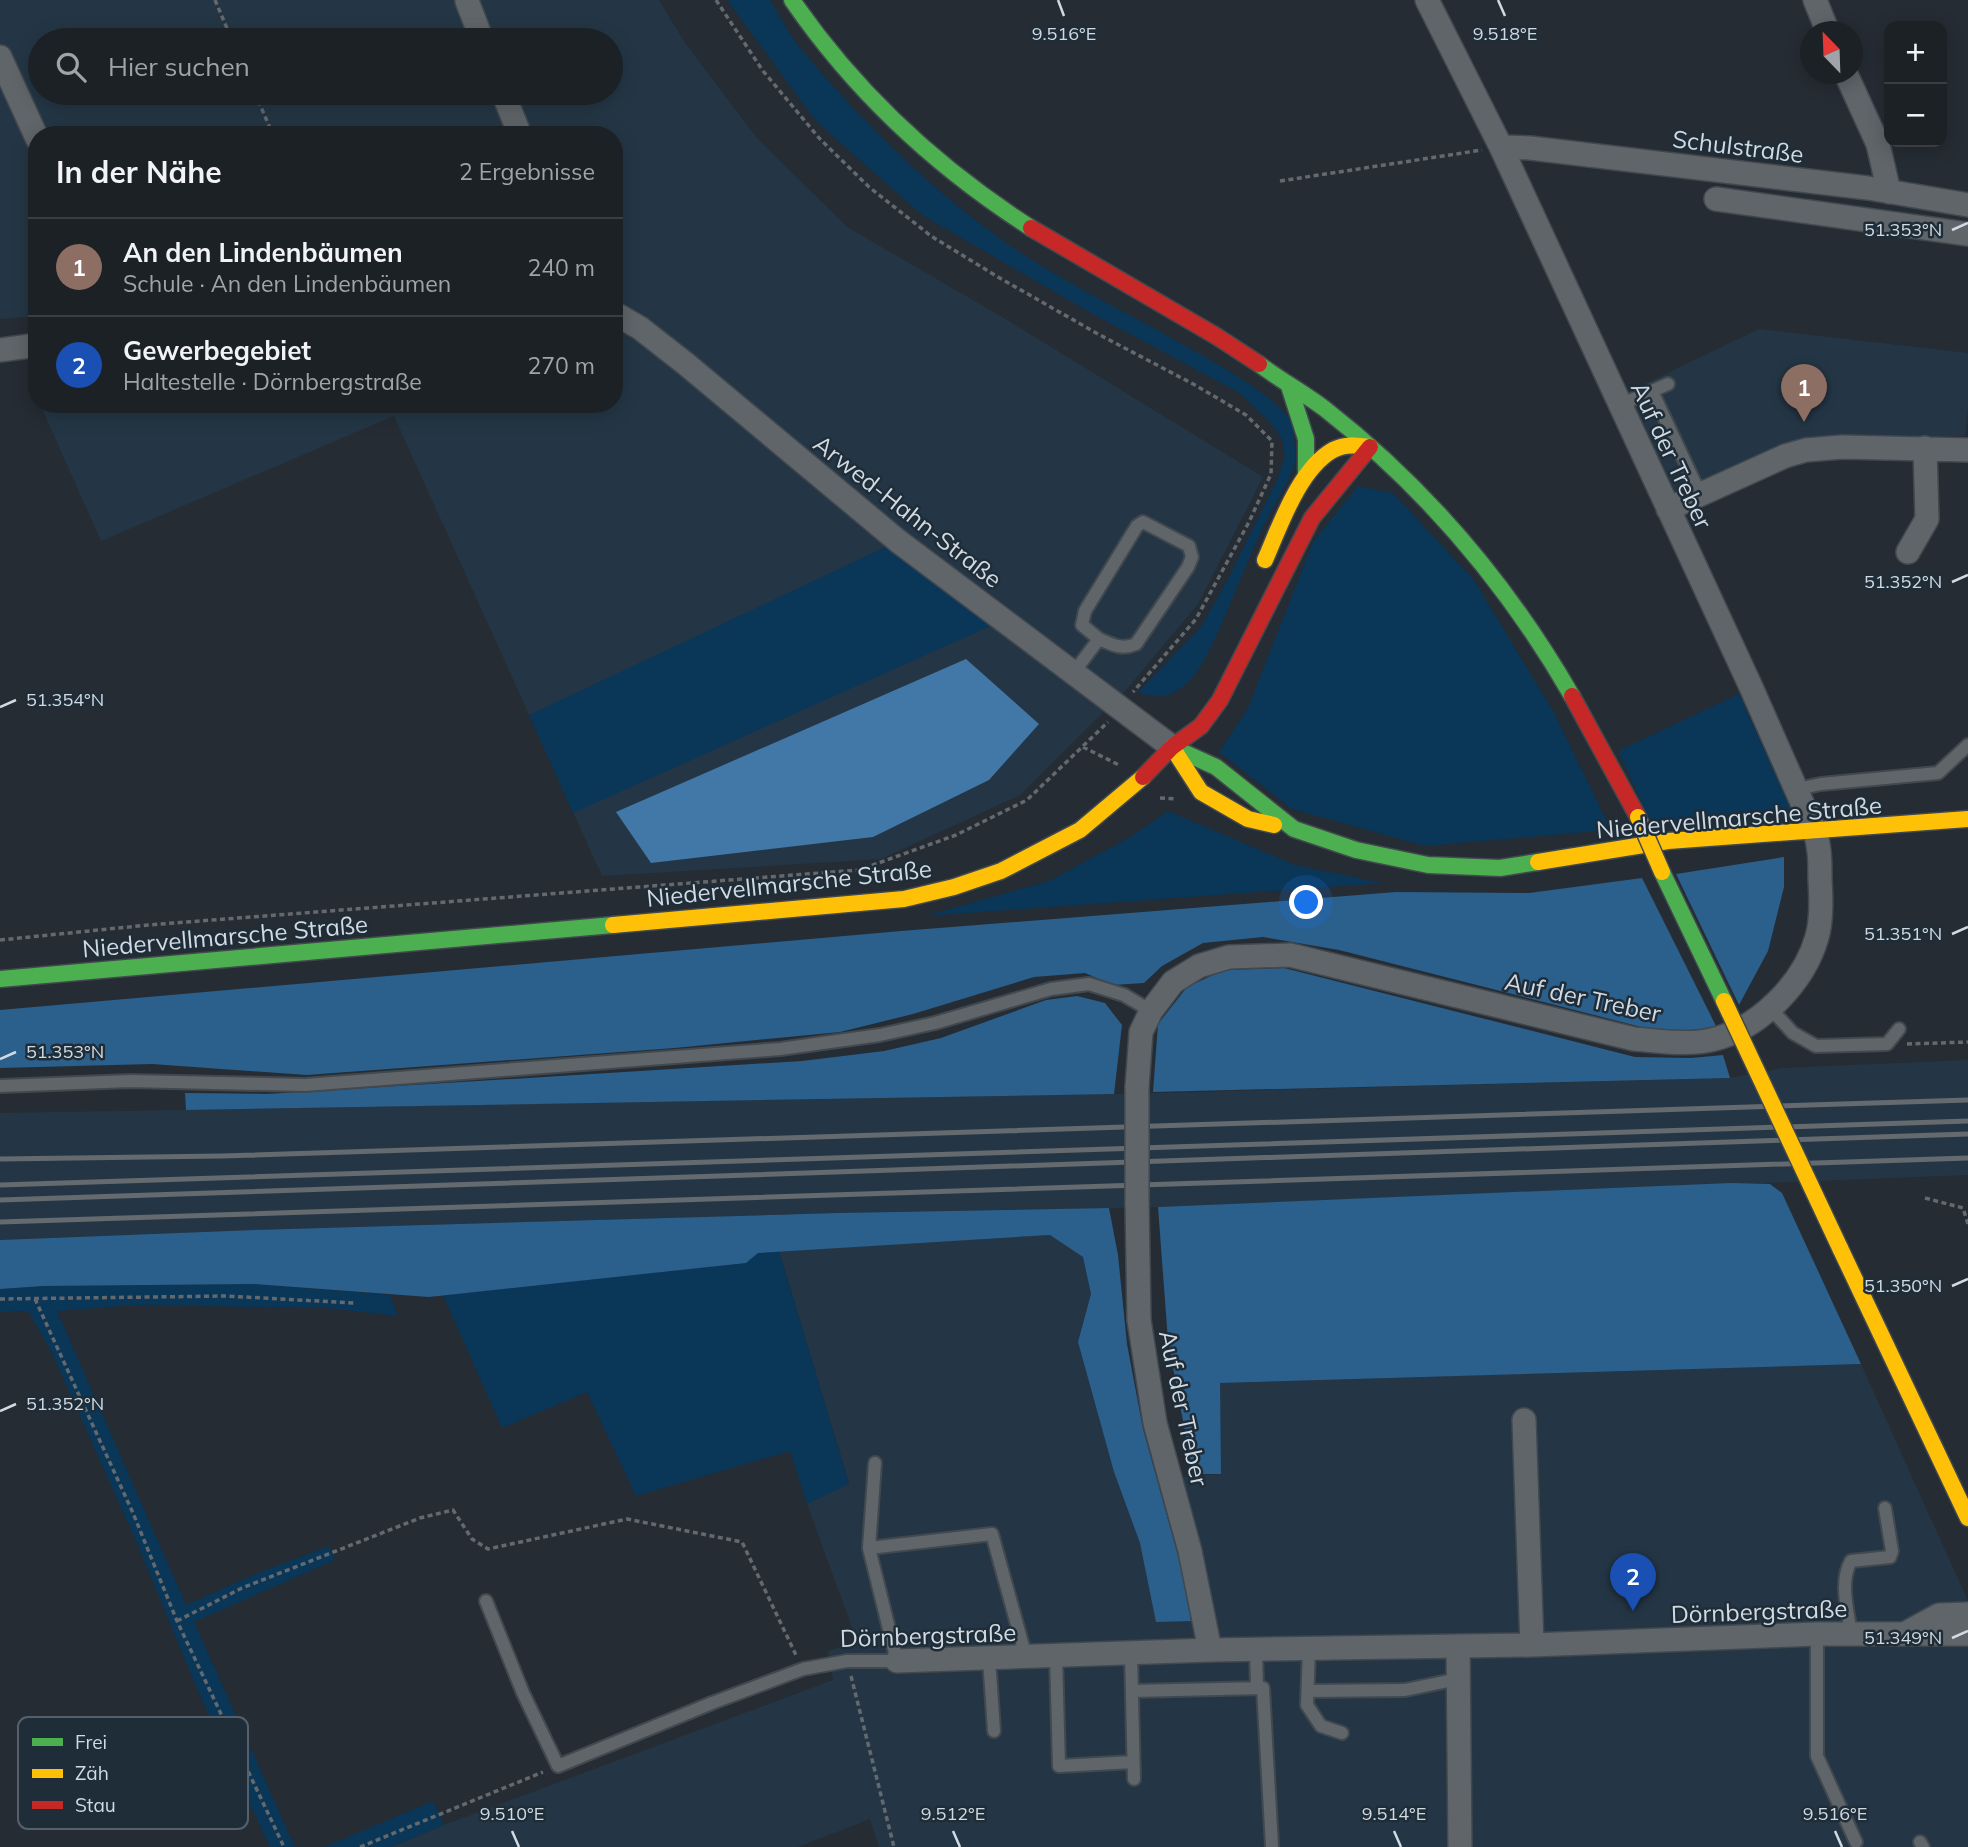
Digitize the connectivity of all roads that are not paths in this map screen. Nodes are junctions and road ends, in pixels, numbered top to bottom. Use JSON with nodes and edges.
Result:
{"nodes":[{"id":1,"x":792,"y":0,"type":"edge"},
{"id":2,"x":1427,"y":0,"type":"edge"},
{"id":3,"x":467,"y":1,"type":"edge"},
{"id":4,"x":1822,"y":2,"type":"edge"},
{"id":5,"x":1826,"y":21,"type":"edge"},
{"id":6,"x":477,"y":28,"type":"edge"},
{"id":7,"x":0,"y":57,"type":"edge"},
{"id":8,"x":1851,"y":84,"type":"edge"},
{"id":9,"x":508,"y":105,"type":"edge"},
{"id":10,"x":32,"y":126,"type":"edge"},
{"id":11,"x":516,"y":126,"type":"edge"},
{"id":12,"x":1501,"y":147,"type":"junction"},
{"id":13,"x":1889,"y":192,"type":"junction"},
{"id":14,"x":1716,"y":200,"type":"dead end"},
{"id":15,"x":1968,"y":205,"type":"edge"},
{"id":16,"x":1968,"y":234,"type":"edge"},
{"id":17,"x":623,"y":318,"type":"edge"},
{"id":18,"x":28,"y":346,"type":"edge"},
{"id":19,"x":0,"y":350,"type":"edge"},
{"id":20,"x":1668,"y":384,"type":"dead end"},
{"id":21,"x":1289,"y":386,"type":"junction"},
{"id":22,"x":1653,"y":391,"type":"junction"},
{"id":23,"x":1620,"y":405,"type":"junction"},
{"id":24,"x":1370,"y":447,"type":"junction"},
{"id":25,"x":1925,"y":448,"type":"junction"},
{"id":26,"x":1968,"y":450,"type":"edge"},
{"id":27,"x":1306,"y":474,"type":"junction"},
{"id":28,"x":1700,"y":494,"type":"junction"},
{"id":29,"x":1668,"y":509,"type":"junction"},
{"id":30,"x":1908,"y":552,"type":"dead end"},
{"id":31,"x":1260,"y":572,"type":"dead end"},
{"id":32,"x":1099,"y":639,"type":"junction"},
{"id":33,"x":1074,"y":672,"type":"junction"},
{"id":34,"x":1190,"y":715,"type":"dead end"},
{"id":35,"x":1968,"y":745,"type":"edge"},
{"id":36,"x":1172,"y":747,"type":"junction"},
{"id":37,"x":1797,"y":789,"type":"junction"},
{"id":38,"x":1968,"y":819,"type":"edge"},
{"id":39,"x":1294,"y":829,"type":"junction"},
{"id":40,"x":1815,"y":831,"type":"junction"},
{"id":41,"x":0,"y":979,"type":"edge"},
{"id":42,"x":1770,"y":1009,"type":"junction"},
{"id":43,"x":1151,"y":1011,"type":"junction"},
{"id":44,"x":1899,"y":1029,"type":"dead end"},
{"id":45,"x":0,"y":1086,"type":"edge"},
{"id":46,"x":1524,"y":1420,"type":"dead end"},
{"id":47,"x":875,"y":1463,"type":"dead end"},
{"id":48,"x":1885,"y":1508,"type":"dead end"},
{"id":49,"x":1968,"y":1518,"type":"edge"},
{"id":50,"x":869,"y":1548,"type":"junction"},
{"id":51,"x":486,"y":1601,"type":"dead end"},
{"id":52,"x":1968,"y":1614,"type":"edge"},
{"id":53,"x":1817,"y":1634,"type":"junction"},
{"id":54,"x":1851,"y":1634,"type":"junction"},
{"id":55,"x":1903,"y":1634,"type":"junction"},
{"id":56,"x":1968,"y":1634,"type":"edge"},
{"id":57,"x":1532,"y":1645,"type":"junction"},
{"id":58,"x":1458,"y":1646,"type":"junction"},
{"id":59,"x":1256,"y":1649,"type":"junction"},
{"id":60,"x":1309,"y":1649,"type":"junction"},
{"id":61,"x":1210,"y":1650,"type":"junction"},
{"id":62,"x":1132,"y":1654,"type":"junction"},
{"id":63,"x":1056,"y":1656,"type":"junction"},
{"id":64,"x":1027,"y":1657,"type":"junction"},
{"id":65,"x":989,"y":1658,"type":"junction"},
{"id":66,"x":897,"y":1661,"type":"junction"},
{"id":67,"x":1458,"y":1679,"type":"junction"},
{"id":68,"x":1257,"y":1688,"type":"junction"},
{"id":69,"x":1132,"y":1691,"type":"junction"},
{"id":70,"x":1308,"y":1691,"type":"junction"},
{"id":71,"x":994,"y":1731,"type":"dead end"},
{"id":72,"x":1342,"y":1733,"type":"dead end"},
{"id":73,"x":1133,"y":1762,"type":"junction"},
{"id":74,"x":1134,"y":1779,"type":"dead end"},
{"id":75,"x":1856,"y":1842,"type":"dead end"},
{"id":76,"x":1272,"y":1846,"type":"edge"},
{"id":77,"x":1460,"y":1847,"type":"edge"}],
"edges":[{"from":1,"to":21,"type":"main road"},
{"from":2,"to":12,"type":"street","name":"Auf der Treber"},
{"from":3,"to":6,"type":"street"},
{"from":4,"to":5,"type":"street"},
{"from":7,"to":10,"type":"street"},
{"from":8,"to":13,"type":"street"},
{"from":9,"to":11,"type":"street"},
{"from":12,"to":13,"type":"street","name":"Schulstraße"},
{"from":12,"to":23,"type":"street","name":"Auf der Treber"},
{"from":13,"to":15,"type":"street","name":"Schulstraße"},
{"from":14,"to":16,"type":"street"},
{"from":17,"to":33,"type":"street","name":"Arwed-Hahn-Straße"},
{"from":18,"to":19,"type":"street"},
{"from":20,"to":22,"type":"lane"},
{"from":21,"to":24,"type":"main road"},
{"from":21,"to":27,"type":"main road"},
{"from":22,"to":23,"type":"lane"},
{"from":22,"to":28,"type":"lane"},
{"from":23,"to":29,"type":"street","name":"Auf der Treber"},
{"from":24,"to":27,"type":"main road"},
{"from":24,"to":36,"type":"main road"},
{"from":24,"to":49,"type":"main road","bridge":true},
{"from":25,"to":26,"type":"street"},
{"from":25,"to":28,"type":"street"},
{"from":25,"to":30,"type":"street"},
{"from":27,"to":31,"type":"main road"},
{"from":28,"to":29,"type":"street"},
{"from":29,"to":37,"type":"street","name":"Auf der Treber"},
{"from":32,"to":32,"type":"lane"},
{"from":32,"to":33,"type":"lane"},
{"from":33,"to":36,"type":"street","name":"Arwed-Hahn-Straße"},
{"from":34,"to":36,"type":"main road"},
{"from":35,"to":37,"type":"lane"},
{"from":36,"to":39,"type":"main road","name":"Niedervellmarsche Straße"},
{"from":36,"to":39,"type":"main road"},
{"from":36,"to":41,"type":"main road","name":"Niedervellmarsche Straße"},
{"from":37,"to":40,"type":"street","name":"Auf der Treber"},
{"from":38,"to":40,"type":"main road","name":"Niedervellmarsche Straße"},
{"from":39,"to":40,"type":"main road","name":"Niedervellmarsche Straße"},
{"from":40,"to":42,"type":"street","name":"Auf der Treber"},
{"from":42,"to":43,"type":"street","name":"Auf der Treber"},
{"from":42,"to":44,"type":"lane"},
{"from":43,"to":45,"type":"lane"},
{"from":43,"to":61,"type":"street","name":"Auf der Treber","bridge":true},
{"from":46,"to":57,"type":"street"},
{"from":47,"to":50,"type":"lane"},
{"from":48,"to":54,"type":"lane"},
{"from":50,"to":64,"type":"lane"},
{"from":50,"to":66,"type":"lane"},
{"from":51,"to":66,"type":"lane","name":"Dörnbergstraße"},
{"from":52,"to":55,"type":"street","name":"Dörnbergstraße"},
{"from":53,"to":54,"type":"street","name":"Dörnbergstraße"},
{"from":53,"to":57,"type":"street","name":"Dörnbergstraße"},
{"from":53,"to":75,"type":"lane"},
{"from":54,"to":55,"type":"street","name":"Dörnbergstraße"},
{"from":55,"to":56,"type":"street","name":"Dörnbergstraße"},
{"from":57,"to":58,"type":"street","name":"Dörnbergstraße"},
{"from":58,"to":60,"type":"street","name":"Dörnbergstraße"},
{"from":58,"to":67,"type":"street"},
{"from":59,"to":60,"type":"street","name":"Dörnbergstraße"},
{"from":59,"to":61,"type":"street","name":"Dörnbergstraße"},
{"from":59,"to":68,"type":"lane"},
{"from":60,"to":70,"type":"lane"},
{"from":61,"to":62,"type":"street","name":"Dörnbergstraße"},
{"from":62,"to":63,"type":"street","name":"Dörnbergstraße"},
{"from":62,"to":69,"type":"lane"},
{"from":63,"to":64,"type":"street","name":"Dörnbergstraße"},
{"from":63,"to":73,"type":"lane"},
{"from":64,"to":65,"type":"street","name":"Dörnbergstraße"},
{"from":65,"to":66,"type":"street","name":"Dörnbergstraße"},
{"from":65,"to":71,"type":"lane"},
{"from":67,"to":70,"type":"lane"},
{"from":67,"to":77,"type":"street"},
{"from":68,"to":69,"type":"lane"},
{"from":68,"to":76,"type":"lane"},
{"from":69,"to":73,"type":"lane"},
{"from":70,"to":72,"type":"lane"},
{"from":73,"to":74,"type":"lane"}]}
